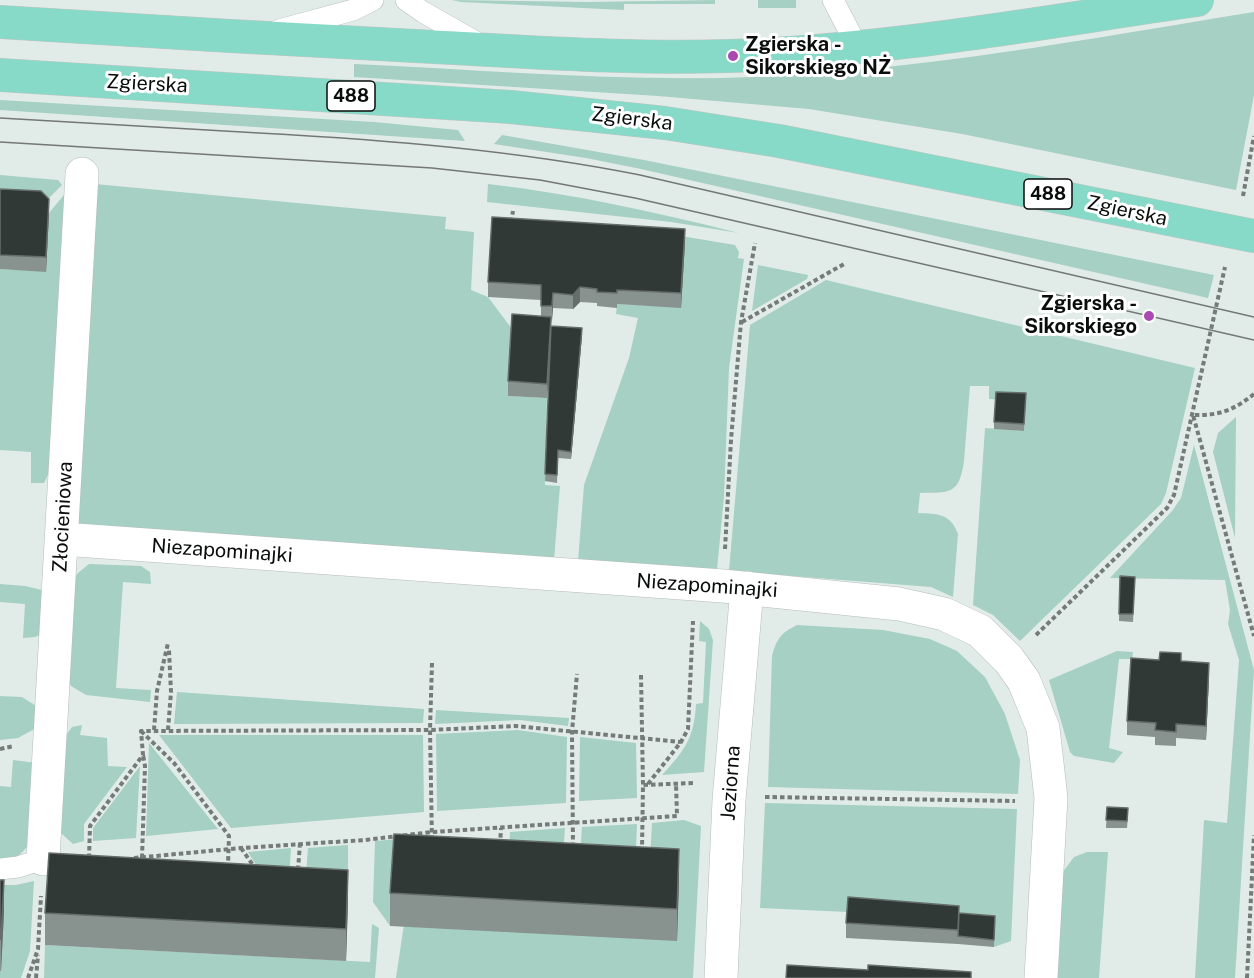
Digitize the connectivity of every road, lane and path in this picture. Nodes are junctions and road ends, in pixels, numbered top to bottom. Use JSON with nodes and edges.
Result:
{"nodes":[{"id":1,"x":373,"y":0,"type":"edge"},
{"id":2,"x":406,"y":0,"type":"edge"},
{"id":3,"x":833,"y":0,"type":"edge"},
{"id":4,"x":1197,"y":0,"type":"edge"},
{"id":5,"x":0,"y":22,"type":"edge"},
{"id":6,"x":249,"y":38,"type":"junction"},
{"id":7,"x":858,"y":48,"type":"junction"},
{"id":8,"x":489,"y":50,"type":"junction"},
{"id":9,"x":0,"y":75,"type":"edge"},
{"id":10,"x":1254,"y":135,"type":"edge"},
{"id":11,"x":82,"y":174,"type":"dead end"},
{"id":12,"x":1244,"y":191,"type":"dead end"},
{"id":13,"x":513,"y":211,"type":"dead end"},
{"id":14,"x":509,"y":233,"type":"edge"},
{"id":15,"x":1254,"y":236,"type":"edge"},
{"id":16,"x":754,"y":243,"type":"dead end"},
{"id":17,"x":844,"y":264,"type":"dead end"},
{"id":18,"x":1224,"y":273,"type":"dead end"},
{"id":19,"x":748,"y":277,"type":"dead end"},
{"id":20,"x":741,"y":322,"type":"dead end"},
{"id":21,"x":1254,"y":394,"type":"edge"},
{"id":22,"x":1193,"y":415,"type":"junction"},
{"id":23,"x":62,"y":539,"type":"junction"},
{"id":24,"x":747,"y":588,"type":"junction"},
{"id":25,"x":693,"y":616,"type":"dead end"},
{"id":26,"x":1254,"y":636,"type":"edge"},
{"id":27,"x":1009,"y":660,"type":"junction"},
{"id":28,"x":432,"y":663,"type":"dead end"},
{"id":29,"x":577,"y":674,"type":"dead end"},
{"id":30,"x":641,"y":675,"type":"dead end"},
{"id":31,"x":154,"y":730,"type":"junction"},
{"id":32,"x":168,"y":730,"type":"junction"},
{"id":33,"x":430,"y":730,"type":"junction"},
{"id":34,"x":141,"y":731,"type":"junction"},
{"id":35,"x":572,"y":732,"type":"junction"},
{"id":36,"x":643,"y":740,"type":"junction"},
{"id":37,"x":681,"y":742,"type":"junction"},
{"id":38,"x":143,"y":755,"type":"junction"},
{"id":39,"x":676,"y":783,"type":"dead end"},
{"id":40,"x":756,"y":797,"type":"dead end"},
{"id":41,"x":1025,"y":801,"type":"dead end"},
{"id":42,"x":573,"y":823,"type":"junction"},
{"id":43,"x":501,"y":828,"type":"junction"},
{"id":44,"x":432,"y":832,"type":"junction"},
{"id":45,"x":1254,"y":835,"type":"edge"},
{"id":46,"x":300,"y":843,"type":"junction"},
{"id":47,"x":241,"y":848,"type":"junction"},
{"id":48,"x":228,"y":849,"type":"junction"},
{"id":49,"x":432,"y":850,"type":"edge"},
{"id":50,"x":500,"y":852,"type":"edge"},
{"id":51,"x":157,"y":856,"type":"junction"},
{"id":52,"x":572,"y":856,"type":"edge"},
{"id":53,"x":142,"y":858,"type":"junction"},
{"id":54,"x":44,"y":859,"type":"junction"},
{"id":55,"x":128,"y":859,"type":"edge"},
{"id":56,"x":98,"y":860,"type":"edge"},
{"id":57,"x":157,"y":865,"type":"edge"},
{"id":58,"x":0,"y":868,"type":"edge"},
{"id":59,"x":228,"y":868,"type":"edge"},
{"id":60,"x":258,"y":873,"type":"edge"},
{"id":61,"x":297,"y":874,"type":"edge"},
{"id":62,"x":38,"y":949,"type":"junction"},
{"id":63,"x":28,"y":978,"type":"edge"},
{"id":64,"x":36,"y":978,"type":"edge"},
{"id":65,"x":721,"y":978,"type":"edge"},
{"id":66,"x":1041,"y":978,"type":"edge"},
{"id":67,"x":1247,"y":978,"type":"edge"}],
"edges":[{"from":1,"to":6,"type":"lane"},
{"from":2,"to":8,"type":"lane"},
{"from":3,"to":7,"type":"lane"},
{"from":4,"to":7,"type":"main road"},
{"from":5,"to":6,"type":"main road"},
{"from":6,"to":8,"type":"main road"},
{"from":7,"to":8,"type":"main road"},
{"from":9,"to":15,"type":"main road","name":"Zgierska","number":"488"},
{"from":10,"to":12,"type":"path"},
{"from":11,"to":23,"type":"street","name":"Złocieniowa"},
{"from":13,"to":14,"type":"path"},
{"from":16,"to":19,"type":"path"},
{"from":17,"to":20,"type":"path"},
{"from":18,"to":22,"type":"path"},
{"from":21,"to":22,"type":"path"},
{"from":22,"to":26,"type":"path"},
{"from":22,"to":27,"type":"path"},
{"from":23,"to":24,"type":"street","name":"Niezapominajki"},
{"from":23,"to":54,"type":"street","name":"Złocieniowa"},
{"from":24,"to":27,"type":"street","name":"Niezapominajki"},
{"from":24,"to":65,"type":"street","name":"Jeziorna"},
{"from":25,"to":37,"type":"path"},
{"from":27,"to":66,"type":"street","name":"Niezapominajki"},
{"from":28,"to":33,"type":"path"},
{"from":29,"to":35,"type":"path"},
{"from":30,"to":36,"type":"path"},
{"from":31,"to":32,"type":"path"},
{"from":31,"to":32,"type":"path"},
{"from":31,"to":34,"type":"path"},
{"from":32,"to":33,"type":"path"},
{"from":33,"to":35,"type":"path"},
{"from":33,"to":44,"type":"path"},
{"from":34,"to":38,"type":"path"},
{"from":34,"to":48,"type":"path"},
{"from":35,"to":36,"type":"path"},
{"from":35,"to":42,"type":"path"},
{"from":36,"to":37,"type":"path"},
{"from":36,"to":37,"type":"path"},
{"from":38,"to":53,"type":"path"},
{"from":38,"to":56,"type":"path"},
{"from":39,"to":42,"type":"path"},
{"from":40,"to":41,"type":"path"},
{"from":42,"to":43,"type":"path"},
{"from":42,"to":52,"type":"path"},
{"from":43,"to":44,"type":"path"},
{"from":43,"to":50,"type":"path"},
{"from":44,"to":46,"type":"path"},
{"from":44,"to":49,"type":"path"},
{"from":45,"to":67,"type":"path"},
{"from":46,"to":47,"type":"path"},
{"from":46,"to":61,"type":"path"},
{"from":47,"to":48,"type":"path"},
{"from":47,"to":60,"type":"path"},
{"from":48,"to":51,"type":"path"},
{"from":48,"to":59,"type":"path"},
{"from":51,"to":53,"type":"path"},
{"from":51,"to":57,"type":"path"},
{"from":53,"to":55,"type":"path"},
{"from":54,"to":58,"type":"lane"},
{"from":54,"to":62,"type":"path"},
{"from":62,"to":63,"type":"path"},
{"from":62,"to":64,"type":"path"}]}
